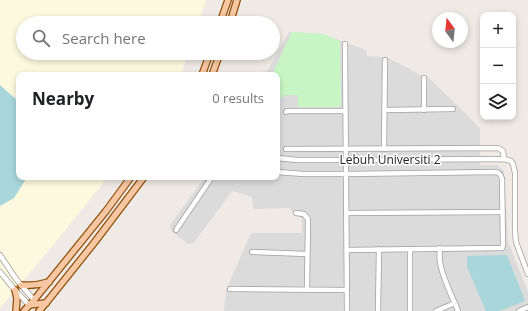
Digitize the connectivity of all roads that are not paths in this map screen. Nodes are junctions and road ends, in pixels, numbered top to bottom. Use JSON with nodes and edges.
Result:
{"nodes":[{"id":1,"x":228,"y":0,"type":"edge"},
{"id":2,"x":238,"y":0,"type":"edge"},
{"id":3,"x":222,"y":16,"type":"edge"},
{"id":4,"x":232,"y":16,"type":"edge"},
{"id":5,"x":345,"y":44,"type":"dead end"},
{"id":6,"x":207,"y":60,"type":"edge"},
{"id":7,"x":217,"y":60,"type":"edge"},
{"id":8,"x":385,"y":60,"type":"dead end"},
{"id":9,"x":203,"y":72,"type":"edge"},
{"id":10,"x":213,"y":72,"type":"edge"},
{"id":11,"x":424,"y":78,"type":"dead end"},
{"id":12,"x":385,"y":110,"type":"junction"},
{"id":13,"x":424,"y":110,"type":"junction"},
{"id":14,"x":453,"y":110,"type":"dead end"},
{"id":15,"x":345,"y":111,"type":"junction"},
{"id":16,"x":286,"y":112,"type":"dead end"},
{"id":17,"x":286,"y":149,"type":"dead end"},
{"id":18,"x":345,"y":149,"type":"junction"},
{"id":19,"x":384,"y":149,"type":"junction"},
{"id":20,"x":280,"y":158,"type":"edge"},
{"id":21,"x":504,"y":159,"type":"junction"},
{"id":22,"x":345,"y":160,"type":"junction"},
{"id":23,"x":280,"y":172,"type":"edge"},
{"id":24,"x":346,"y":174,"type":"junction"},
{"id":25,"x":129,"y":180,"type":"edge"},
{"id":26,"x":142,"y":180,"type":"edge"},
{"id":27,"x":210,"y":180,"type":"edge"},
{"id":28,"x":296,"y":212,"type":"dead end"},
{"id":29,"x":503,"y":212,"type":"junction"},
{"id":30,"x":347,"y":213,"type":"junction"},
{"id":31,"x":176,"y":230,"type":"dead end"},
{"id":32,"x":440,"y":248,"type":"junction"},
{"id":33,"x":379,"y":249,"type":"junction"},
{"id":34,"x":410,"y":249,"type":"junction"},
{"id":35,"x":347,"y":250,"type":"junction"},
{"id":36,"x":252,"y":252,"type":"dead end"},
{"id":37,"x":307,"y":254,"type":"junction"},
{"id":38,"x":0,"y":255,"type":"edge"},
{"id":39,"x":0,"y":272,"type":"edge"},
{"id":40,"x":528,"y":274,"type":"edge"},
{"id":41,"x":49,"y":282,"type":"junction"},
{"id":42,"x":21,"y":285,"type":"junction"},
{"id":43,"x":230,"y":289,"type":"dead end"},
{"id":44,"x":307,"y":289,"type":"junction"},
{"id":45,"x":15,"y":290,"type":"junction"},
{"id":46,"x":347,"y":290,"type":"junction"},
{"id":47,"x":33,"y":303,"type":"junction"},
{"id":48,"x":46,"y":303,"type":"junction"},
{"id":49,"x":455,"y":303,"type":"junction"},
{"id":50,"x":528,"y":307,"type":"edge"},
{"id":51,"x":16,"y":311,"type":"edge"},
{"id":52,"x":24,"y":311,"type":"edge"},
{"id":53,"x":34,"y":311,"type":"edge"},
{"id":54,"x":39,"y":311,"type":"edge"},
{"id":55,"x":347,"y":311,"type":"edge"},
{"id":56,"x":378,"y":311,"type":"edge"},
{"id":57,"x":410,"y":311,"type":"edge"},
{"id":58,"x":436,"y":311,"type":"edge"},
{"id":59,"x":458,"y":311,"type":"edge"},
{"id":60,"x":519,"y":311,"type":"edge"}],
"edges":[{"from":1,"to":3,"type":"main road"},
{"from":2,"to":4,"type":"main road"},
{"from":5,"to":15,"type":"street"},
{"from":6,"to":9,"type":"main road"},
{"from":7,"to":10,"type":"main road"},
{"from":8,"to":12,"type":"street"},
{"from":11,"to":13,"type":"street"},
{"from":12,"to":13,"type":"street"},
{"from":12,"to":19,"type":"street"},
{"from":13,"to":14,"type":"street"},
{"from":15,"to":16,"type":"street"},
{"from":15,"to":18,"type":"street"},
{"from":17,"to":18,"type":"street"},
{"from":18,"to":19,"type":"street"},
{"from":18,"to":22,"type":"street"},
{"from":19,"to":21,"type":"street"},
{"from":20,"to":22,"type":"street","name":"Lebuh Universiti 2"},
{"from":21,"to":22,"type":"street","name":"Lebuh Universiti 2"},
{"from":21,"to":40,"type":"street"},
{"from":22,"to":24,"type":"street"},
{"from":23,"to":24,"type":"street"},
{"from":24,"to":29,"type":"street"},
{"from":24,"to":30,"type":"street"},
{"from":25,"to":41,"type":"main road"},
{"from":26,"to":48,"type":"main road"},
{"from":27,"to":31,"type":"street"},
{"from":28,"to":37,"type":"street"},
{"from":29,"to":30,"type":"street"},
{"from":29,"to":32,"type":"street"},
{"from":30,"to":35,"type":"street"},
{"from":32,"to":34,"type":"street"},
{"from":32,"to":49,"type":"street"},
{"from":33,"to":34,"type":"street"},
{"from":33,"to":35,"type":"street"},
{"from":33,"to":56,"type":"street"},
{"from":34,"to":57,"type":"street"},
{"from":35,"to":46,"type":"street"},
{"from":36,"to":37,"type":"street"},
{"from":37,"to":44,"type":"street"},
{"from":38,"to":42,"type":"street"},
{"from":39,"to":45,"type":"street"},
{"from":41,"to":42,"type":"main road"},
{"from":41,"to":47,"type":"main road"},
{"from":42,"to":47,"type":"street"},
{"from":43,"to":44,"type":"street"},
{"from":44,"to":46,"type":"street"},
{"from":45,"to":47,"type":"street"},
{"from":45,"to":51,"type":"main road"},
{"from":46,"to":55,"type":"street"},
{"from":47,"to":48,"type":"main road"},
{"from":47,"to":52,"type":"main road"},
{"from":47,"to":53,"type":"main road"},
{"from":48,"to":54,"type":"main road"},
{"from":49,"to":58,"type":"street"},
{"from":49,"to":59,"type":"street"},
{"from":50,"to":60,"type":"street"}]}
